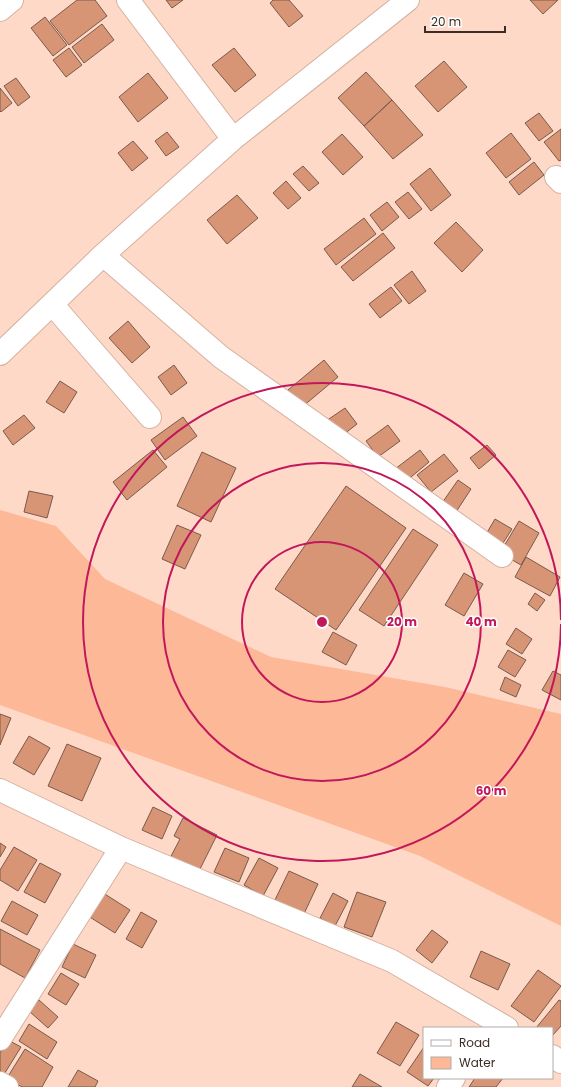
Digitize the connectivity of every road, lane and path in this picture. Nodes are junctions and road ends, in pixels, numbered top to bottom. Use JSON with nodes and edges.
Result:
{"nodes":[{"id":1,"x":12,"y":0,"type":"edge"},
{"id":2,"x":128,"y":0,"type":"edge"},
{"id":3,"x":408,"y":0,"type":"edge"},
{"id":4,"x":0,"y":10,"type":"edge"},
{"id":5,"x":233,"y":139,"type":"junction"},
{"id":6,"x":102,"y":255,"type":"junction"},
{"id":7,"x":52,"y":304,"type":"junction"},
{"id":8,"x":0,"y":354,"type":"edge"},
{"id":9,"x":150,"y":417,"type":"dead end"},
{"id":10,"x":502,"y":556,"type":"dead end"},
{"id":11,"x":0,"y":790,"type":"edge"},
{"id":12,"x":121,"y":848,"type":"junction"},
{"id":13,"x":496,"y":1025,"type":"edge"},
{"id":14,"x":0,"y":1039,"type":"edge"},
{"id":15,"x":0,"y":1083,"type":"edge"},
{"id":16,"x":7,"y":1087,"type":"edge"}],
"edges":[{"from":1,"to":4,"type":"street"},
{"from":2,"to":5,"type":"street"},
{"from":3,"to":5,"type":"street"},
{"from":5,"to":6,"type":"street"},
{"from":6,"to":7,"type":"street"},
{"from":6,"to":10,"type":"street"},
{"from":7,"to":8,"type":"street"},
{"from":7,"to":9,"type":"street"},
{"from":11,"to":12,"type":"street"},
{"from":12,"to":13,"type":"street"},
{"from":12,"to":14,"type":"street"},
{"from":15,"to":16,"type":"street"}]}
